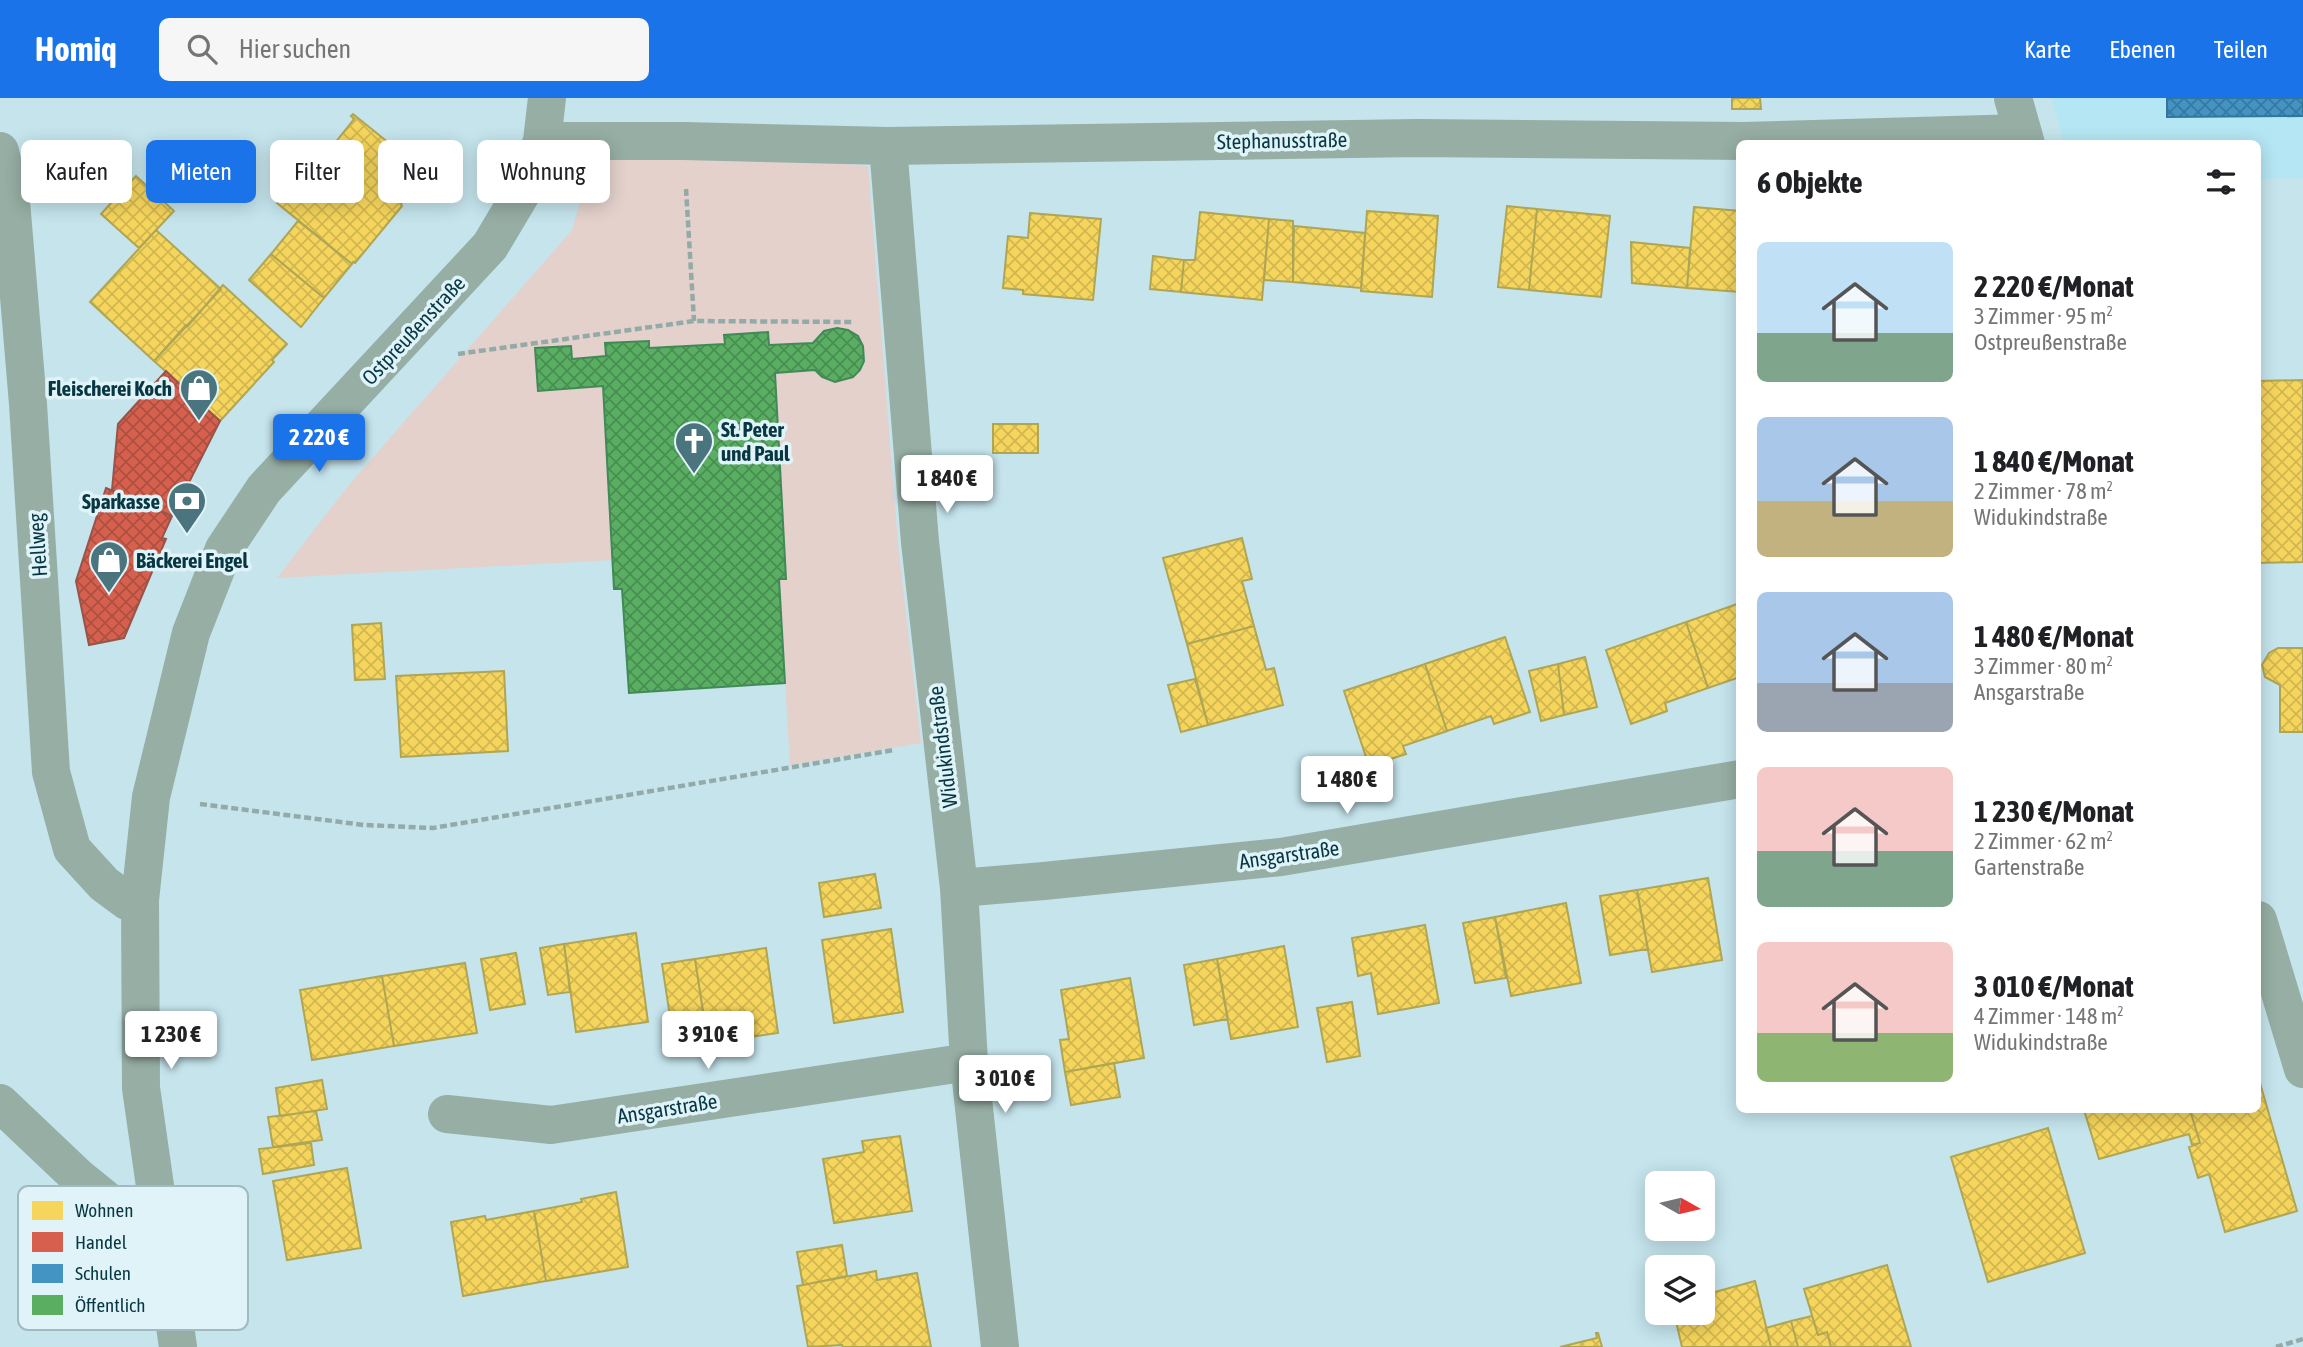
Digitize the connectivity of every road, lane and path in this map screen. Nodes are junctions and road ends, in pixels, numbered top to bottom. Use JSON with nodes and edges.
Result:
{"nodes":[{"id":1,"x":547,"y":98,"type":"edge"},
{"id":2,"x":2020,"y":125,"type":"edge"},
{"id":3,"x":542,"y":140,"type":"edge"},
{"id":4,"x":1761,"y":140,"type":"edge"},
{"id":5,"x":683,"y":141,"type":"junction"},
{"id":6,"x":1736,"y":141,"type":"edge"},
{"id":7,"x":610,"y":142,"type":"edge"},
{"id":8,"x":888,"y":146,"type":"junction"},
{"id":9,"x":0,"y":151,"type":"edge"},
{"id":10,"x":516,"y":203,"type":"edge"},
{"id":11,"x":694,"y":321,"type":"junction"},
{"id":12,"x":838,"y":321,"type":"dead end"},
{"id":13,"x":381,"y":365,"type":"junction"},
{"id":14,"x":941,"y":742,"type":"junction"},
{"id":15,"x":1736,"y":780,"type":"edge"},
{"id":16,"x":151,"y":797,"type":"junction"},
{"id":17,"x":959,"y":888,"type":"junction"},
{"id":18,"x":140,"y":900,"type":"junction"},
{"id":19,"x":2261,"y":930,"type":"edge"},
{"id":20,"x":969,"y":1062,"type":"junction"},
{"id":21,"x":2303,"y":1069,"type":"edge"},
{"id":22,"x":0,"y":1104,"type":"edge"},
{"id":23,"x":447,"y":1114,"type":"dead end"},
{"id":24,"x":89,"y":1186,"type":"edge"},
{"id":25,"x":154,"y":1186,"type":"edge"},
{"id":26,"x":2303,"y":1339,"type":"edge"},
{"id":27,"x":1000,"y":1347,"type":"edge"},
{"id":28,"x":2276,"y":1347,"type":"edge"}],
"edges":[{"from":1,"to":3,"type":"street","name":"Ostpreußenstraße"},
{"from":2,"to":4,"type":"street","name":"Stephanusstraße"},
{"from":5,"to":7,"type":"street","name":"Stephanusstraße"},
{"from":5,"to":8,"type":"street","name":"Stephanusstraße"},
{"from":5,"to":11,"type":"path"},
{"from":6,"to":8,"type":"street","name":"Stephanusstraße"},
{"from":8,"to":14,"type":"street","name":"Widukindstraße"},
{"from":9,"to":18,"type":"street","name":"Hellweg"},
{"from":10,"to":13,"type":"street","name":"Ostpreußenstraße"},
{"from":11,"to":12,"type":"path"},
{"from":11,"to":13,"type":"path"},
{"from":13,"to":16,"type":"street","name":"Ostpreußenstraße"},
{"from":14,"to":16,"type":"path"},
{"from":14,"to":17,"type":"street","name":"Widukindstraße"},
{"from":15,"to":17,"type":"street","name":"Ansgarstraße"},
{"from":16,"to":18,"type":"street","name":"Ostpreußenstraße"},
{"from":17,"to":20,"type":"street","name":"Widukindstraße"},
{"from":18,"to":25,"type":"street","name":"Ostpreußenstraße"},
{"from":19,"to":21,"type":"street"},
{"from":20,"to":23,"type":"street","name":"Ansgarstraße"},
{"from":20,"to":27,"type":"street","name":"Widukindstraße"},
{"from":22,"to":24,"type":"street"},
{"from":26,"to":28,"type":"path"}]}
